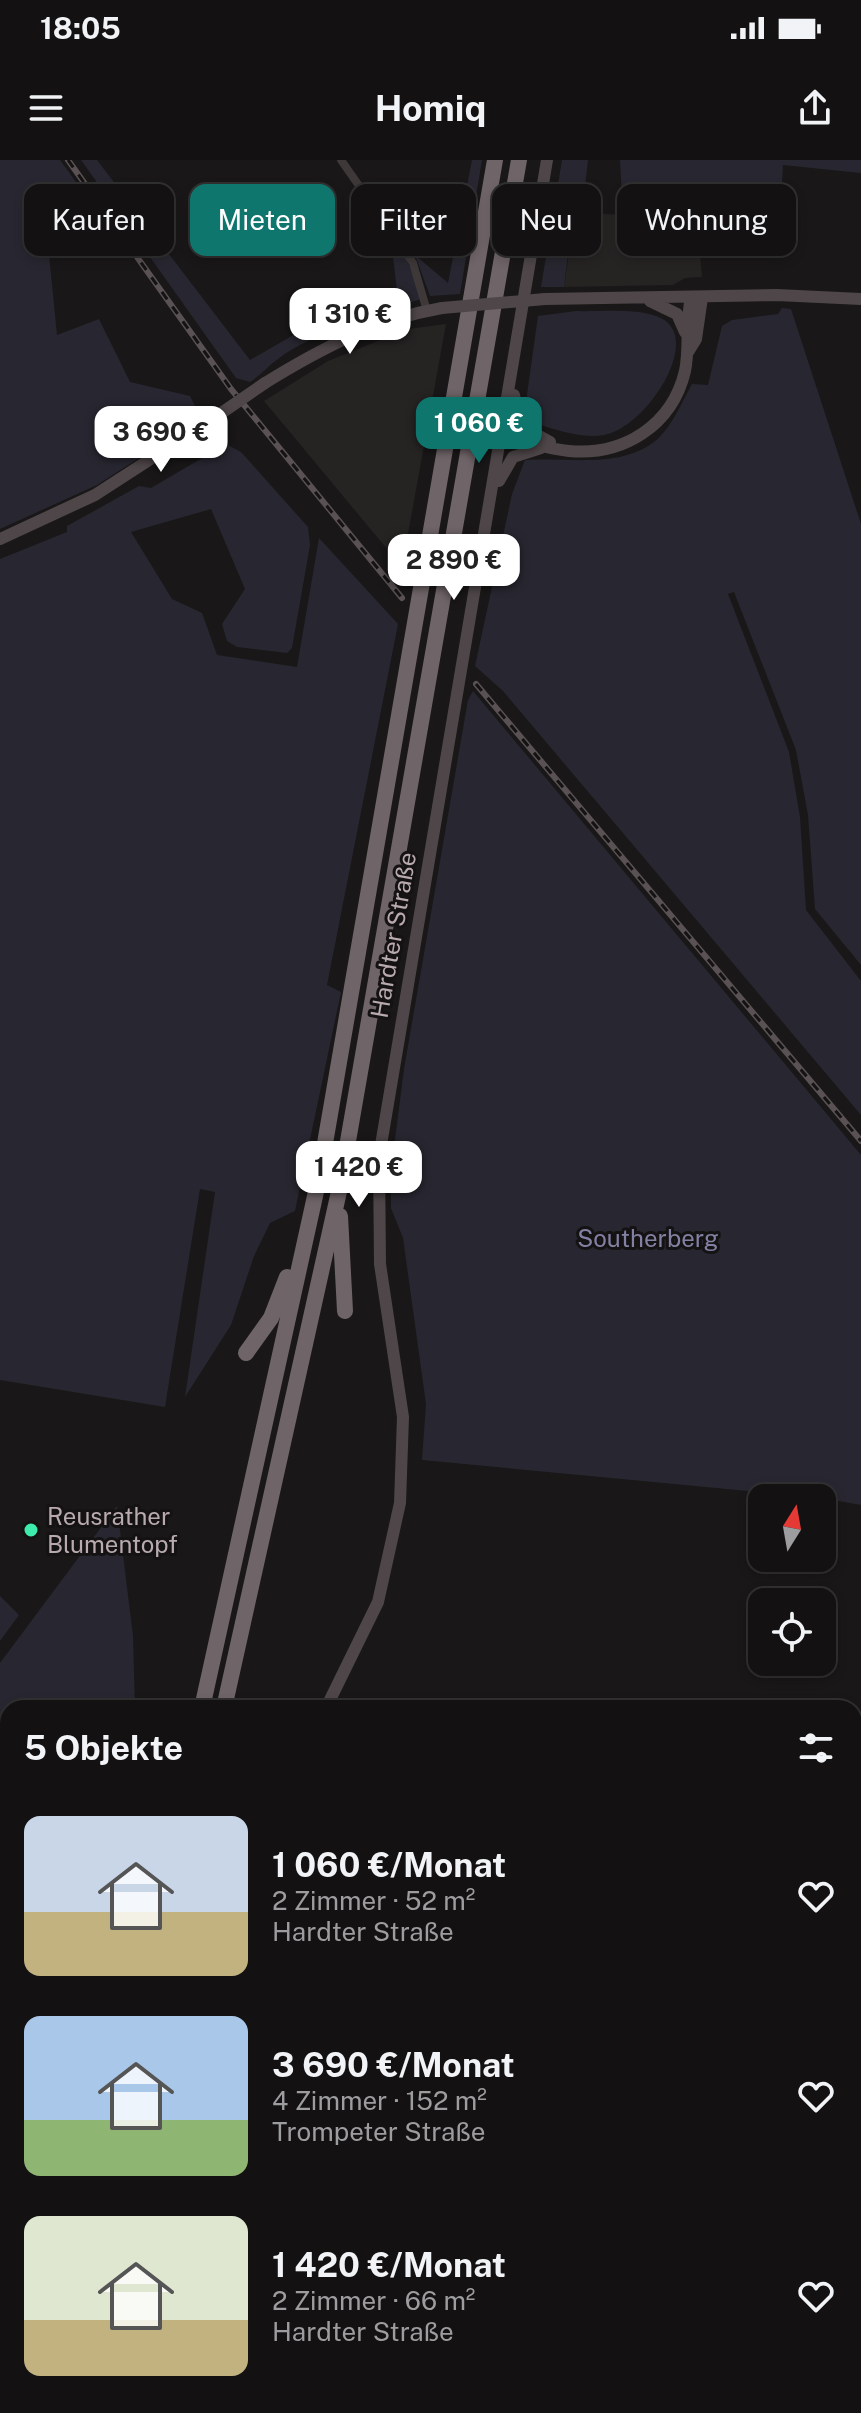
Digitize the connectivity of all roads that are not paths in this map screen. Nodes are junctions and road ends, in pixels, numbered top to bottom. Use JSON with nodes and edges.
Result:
{"nodes":[{"id":1,"x":341,"y":160,"type":"edge"},
{"id":2,"x":495,"y":160,"type":"edge"},
{"id":3,"x":519,"y":160,"type":"edge"},
{"id":4,"x":547,"y":160,"type":"edge"},
{"id":5,"x":697,"y":298,"type":"junction"},
{"id":6,"x":861,"y":299,"type":"edge"},
{"id":7,"x":647,"y":300,"type":"junction"},
{"id":8,"x":427,"y":311,"type":"junction"},
{"id":9,"x":686,"y":334,"type":"junction"},
{"id":10,"x":688,"y":352,"type":"junction"},
{"id":11,"x":513,"y":374,"type":"junction"},
{"id":12,"x":502,"y":438,"type":"junction"},
{"id":13,"x":544,"y":447,"type":"junction"},
{"id":14,"x":592,"y":452,"type":"junction"},
{"id":15,"x":491,"y":498,"type":"junction"},
{"id":16,"x":0,"y":539,"type":"edge"},
{"id":17,"x":340,"y":1187,"type":"junction"},
{"id":18,"x":302,"y":1252,"type":"junction"},
{"id":19,"x":345,"y":1311,"type":"dead end"},
{"id":20,"x":246,"y":1353,"type":"dead end"},
{"id":21,"x":204,"y":1700,"type":"edge"},
{"id":22,"x":226,"y":1700,"type":"edge"},
{"id":23,"x":330,"y":1700,"type":"edge"}],
"edges":[{"from":1,"to":8,"type":"street"},
{"from":2,"to":18,"type":"highway"},
{"from":3,"to":17,"type":"highway"},
{"from":4,"to":11,"type":"main road","name":"Hardter Straße"},
{"from":5,"to":6,"type":"main road"},
{"from":5,"to":7,"type":"main road"},
{"from":5,"to":9,"type":"main road"},
{"from":5,"to":10,"type":"main road"},
{"from":7,"to":8,"type":"main road","bridge":true},
{"from":7,"to":9,"type":"main road"},
{"from":8,"to":16,"type":"main road","bridge":true},
{"from":9,"to":10,"type":"main road"},
{"from":10,"to":14,"type":"main road"},
{"from":11,"to":12,"type":"main road","name":"Hardter Straße"},
{"from":11,"to":14,"type":"main road"},
{"from":12,"to":13,"type":"main road"},
{"from":12,"to":15,"type":"main road","name":"Hardter Straße"},
{"from":13,"to":14,"type":"main road"},
{"from":13,"to":15,"type":"main road"},
{"from":15,"to":23,"type":"main road","name":"Hardter Straße"},
{"from":17,"to":19,"type":"highway"},
{"from":17,"to":22,"type":"highway"},
{"from":18,"to":20,"type":"highway"},
{"from":18,"to":21,"type":"highway"}]}
